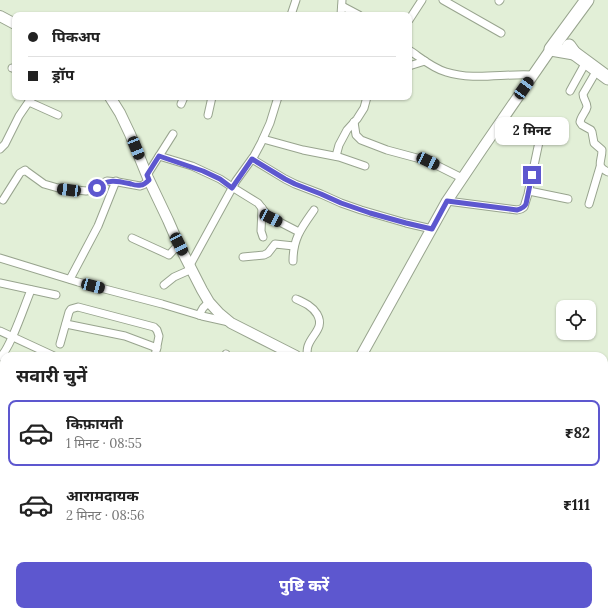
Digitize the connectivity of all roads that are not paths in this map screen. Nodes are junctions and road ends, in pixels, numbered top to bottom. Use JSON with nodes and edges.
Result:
{"nodes":[{"id":1,"x":296,"y":0,"type":"edge"},
{"id":2,"x":422,"y":0,"type":"edge"},
{"id":3,"x":443,"y":0,"type":"edge"},
{"id":4,"x":587,"y":0,"type":"edge"},
{"id":5,"x":342,"y":3,"type":"edge"},
{"id":6,"x":456,"y":3,"type":"edge"},
{"id":7,"x":292,"y":12,"type":"edge"},
{"id":8,"x":355,"y":12,"type":"edge"},
{"id":9,"x":412,"y":15,"type":"edge"},
{"id":10,"x":0,"y":16,"type":"edge"},
{"id":11,"x":12,"y":22,"type":"edge"},
{"id":12,"x":501,"y":33,"type":"dead end"},
{"id":13,"x":562,"y":34,"type":"junction"},
{"id":14,"x":551,"y":49,"type":"junction"},
{"id":15,"x":412,"y":52,"type":"edge"},
{"id":16,"x":574,"y":53,"type":"junction"},
{"id":17,"x":425,"y":61,"type":"junction"},
{"id":18,"x":586,"y":62,"type":"junction"},
{"id":19,"x":412,"y":65,"type":"edge"},
{"id":20,"x":603,"y":74,"type":"edge"},
{"id":21,"x":533,"y":75,"type":"junction"},
{"id":22,"x":570,"y":91,"type":"dead end"},
{"id":23,"x":29,"y":100,"type":"edge"},
{"id":24,"x":32,"y":100,"type":"edge"},
{"id":25,"x":112,"y":100,"type":"edge"},
{"id":26,"x":211,"y":100,"type":"edge"},
{"id":27,"x":277,"y":100,"type":"edge"},
{"id":28,"x":366,"y":100,"type":"edge"},
{"id":29,"x":58,"y":115,"type":"dead end"},
{"id":30,"x":208,"y":115,"type":"dead end"},
{"id":31,"x":354,"y":122,"type":"junction"},
{"id":32,"x":173,"y":134,"type":"dead end"},
{"id":33,"x":263,"y":139,"type":"junction"},
{"id":34,"x":539,"y":142,"type":"dead end"},
{"id":35,"x":0,"y":149,"type":"edge"},
{"id":36,"x":159,"y":156,"type":"junction"},
{"id":37,"x":336,"y":156,"type":"junction"},
{"id":38,"x":252,"y":159,"type":"junction"},
{"id":39,"x":365,"y":166,"type":"dead end"},
{"id":40,"x":600,"y":166,"type":"junction"},
{"id":41,"x":608,"y":172,"type":"edge"},
{"id":42,"x":148,"y":178,"type":"junction"},
{"id":43,"x":462,"y":178,"type":"junction"},
{"id":44,"x":116,"y":181,"type":"junction"},
{"id":45,"x":232,"y":188,"type":"junction"},
{"id":46,"x":529,"y":191,"type":"junction"},
{"id":47,"x":568,"y":199,"type":"dead end"},
{"id":48,"x":3,"y":200,"type":"dead end"},
{"id":49,"x":447,"y":201,"type":"junction"},
{"id":50,"x":589,"y":204,"type":"dead end"},
{"id":51,"x":262,"y":208,"type":"junction"},
{"id":52,"x":314,"y":210,"type":"dead end"},
{"id":53,"x":432,"y":229,"type":"junction"},
{"id":54,"x":300,"y":232,"type":"junction"},
{"id":55,"x":263,"y":237,"type":"dead end"},
{"id":56,"x":132,"y":238,"type":"dead end"},
{"id":57,"x":179,"y":244,"type":"junction"},
{"id":58,"x":294,"y":246,"type":"junction"},
{"id":59,"x":243,"y":257,"type":"dead end"},
{"id":60,"x":0,"y":258,"type":"edge"},
{"id":61,"x":293,"y":261,"type":"dead end"},
{"id":62,"x":191,"y":267,"type":"junction"},
{"id":63,"x":70,"y":279,"type":"junction"},
{"id":64,"x":0,"y":282,"type":"edge"},
{"id":65,"x":164,"y":285,"type":"dead end"},
{"id":66,"x":31,"y":290,"type":"junction"},
{"id":67,"x":56,"y":295,"type":"dead end"},
{"id":68,"x":296,"y":299,"type":"dead end"},
{"id":69,"x":210,"y":302,"type":"junction"},
{"id":70,"x":199,"y":315,"type":"junction"},
{"id":71,"x":230,"y":323,"type":"junction"},
{"id":72,"x":66,"y":324,"type":"junction"},
{"id":73,"x":0,"y":331,"type":"edge"},
{"id":74,"x":12,"y":337,"type":"junction"},
{"id":75,"x":60,"y":344,"type":"dead end"},
{"id":76,"x":157,"y":348,"type":"junction"},
{"id":77,"x":4,"y":352,"type":"edge"},
{"id":78,"x":45,"y":352,"type":"edge"},
{"id":79,"x":156,"y":352,"type":"edge"},
{"id":80,"x":288,"y":352,"type":"edge"},
{"id":81,"x":307,"y":352,"type":"edge"},
{"id":82,"x":363,"y":352,"type":"edge"}],
"edges":[{"from":1,"to":7,"type":"street"},
{"from":2,"to":9,"type":"street"},
{"from":3,"to":6,"type":"street"},
{"from":4,"to":13,"type":"highway"},
{"from":5,"to":8,"type":"street"},
{"from":6,"to":12,"type":"street"},
{"from":10,"to":11,"type":"main road"},
{"from":13,"to":14,"type":"highway"},
{"from":13,"to":16,"type":"highway"},
{"from":14,"to":16,"type":"highway"},
{"from":14,"to":21,"type":"main road"},
{"from":15,"to":17,"type":"street"},
{"from":16,"to":18,"type":"highway"},
{"from":17,"to":19,"type":"street"},
{"from":17,"to":21,"type":"street"},
{"from":18,"to":20,"type":"highway"},
{"from":18,"to":22,"type":"street"},
{"from":20,"to":40,"type":"street"},
{"from":21,"to":43,"type":"main road"},
{"from":23,"to":35,"type":"street"},
{"from":24,"to":29,"type":"street"},
{"from":25,"to":42,"type":"main road"},
{"from":26,"to":30,"type":"street"},
{"from":27,"to":33,"type":"street"},
{"from":28,"to":31,"type":"street"},
{"from":31,"to":37,"type":"street"},
{"from":31,"to":43,"type":"street"},
{"from":32,"to":36,"type":"street"},
{"from":33,"to":37,"type":"street"},
{"from":33,"to":38,"type":"street"},
{"from":34,"to":46,"type":"street"},
{"from":36,"to":42,"type":"street"},
{"from":36,"to":45,"type":"street"},
{"from":37,"to":39,"type":"street"},
{"from":38,"to":45,"type":"street"},
{"from":38,"to":53,"type":"street"},
{"from":40,"to":41,"type":"street"},
{"from":40,"to":50,"type":"street"},
{"from":42,"to":44,"type":"street"},
{"from":42,"to":57,"type":"main road"},
{"from":43,"to":49,"type":"main road"},
{"from":44,"to":48,"type":"street"},
{"from":44,"to":63,"type":"street"},
{"from":45,"to":51,"type":"street"},
{"from":45,"to":62,"type":"street"},
{"from":46,"to":47,"type":"street"},
{"from":46,"to":49,"type":"street"},
{"from":49,"to":53,"type":"main road"},
{"from":51,"to":54,"type":"street"},
{"from":51,"to":55,"type":"street"},
{"from":52,"to":54,"type":"street"},
{"from":53,"to":82,"type":"main road"},
{"from":54,"to":58,"type":"street"},
{"from":56,"to":57,"type":"street"},
{"from":57,"to":62,"type":"main road"},
{"from":58,"to":59,"type":"street"},
{"from":58,"to":61,"type":"street"},
{"from":60,"to":63,"type":"street"},
{"from":62,"to":65,"type":"street"},
{"from":62,"to":69,"type":"main road"},
{"from":63,"to":70,"type":"street"},
{"from":64,"to":66,"type":"street"},
{"from":66,"to":67,"type":"street"},
{"from":66,"to":74,"type":"street"},
{"from":68,"to":81,"type":"street"},
{"from":69,"to":70,"type":"street"},
{"from":69,"to":71,"type":"main road"},
{"from":70,"to":71,"type":"street"},
{"from":71,"to":80,"type":"main road"},
{"from":72,"to":75,"type":"street"},
{"from":72,"to":76,"type":"street"},
{"from":72,"to":76,"type":"street"},
{"from":73,"to":74,"type":"street"},
{"from":74,"to":77,"type":"street"},
{"from":74,"to":78,"type":"street"},
{"from":76,"to":79,"type":"street"}]}
